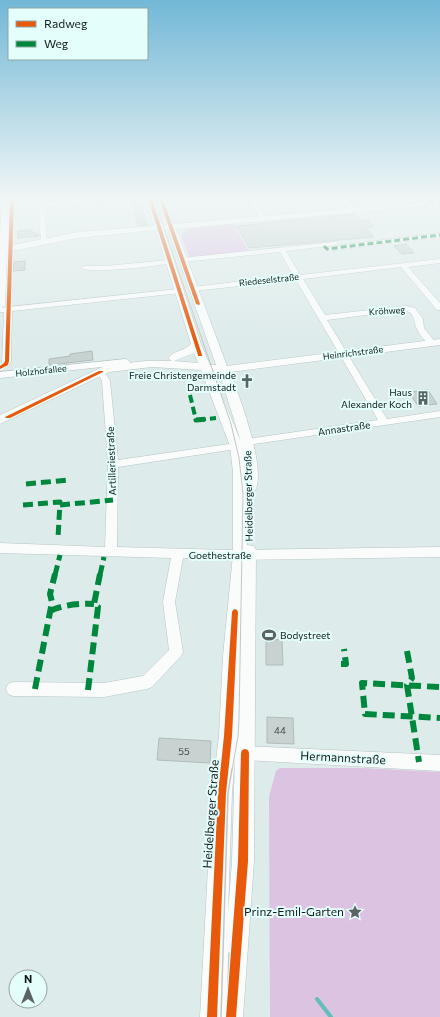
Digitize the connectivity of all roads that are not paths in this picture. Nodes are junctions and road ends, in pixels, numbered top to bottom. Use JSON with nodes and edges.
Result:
{"nodes":[{"id":1,"x":19,"y":246,"type":"edge"},
{"id":2,"x":164,"y":246,"type":"edge"},
{"id":3,"x":181,"y":246,"type":"edge"},
{"id":4,"x":319,"y":246,"type":"edge"},
{"id":5,"x":324,"y":246,"type":"edge"},
{"id":6,"x":348,"y":246,"type":"edge"},
{"id":7,"x":179,"y":249,"type":"joint"},
{"id":8,"x":2,"y":250,"type":"edge"},
{"id":9,"x":282,"y":250,"type":"junction"},
{"id":10,"x":182,"y":260,"type":"junction"},
{"id":11,"x":440,"y":261,"type":"edge"},
{"id":12,"x":169,"y":262,"type":"junction"},
{"id":13,"x":403,"y":266,"type":"junction"},
{"id":14,"x":85,"y":268,"type":"dead end"},
{"id":15,"x":298,"y":277,"type":"junction"},
{"id":16,"x":193,"y":289,"type":"junction"},
{"id":17,"x":178,"y":291,"type":"junction"},
{"id":18,"x":3,"y":308,"type":"edge"},
{"id":19,"x":440,"y":308,"type":"edge"},
{"id":20,"x":322,"y":318,"type":"junction"},
{"id":21,"x":436,"y":343,"type":"edge"},
{"id":22,"x":196,"y":344,"type":"junction"},
{"id":23,"x":344,"y":354,"type":"junction"},
{"id":24,"x":173,"y":358,"type":"junction"},
{"id":25,"x":126,"y":362,"type":"junction"},
{"id":26,"x":6,"y":364,"type":"dead end"},
{"id":27,"x":203,"y":364,"type":"junction"},
{"id":28,"x":82,"y":366,"type":"junction"},
{"id":29,"x":222,"y":366,"type":"junction"},
{"id":30,"x":100,"y":373,"type":"junction"},
{"id":31,"x":0,"y":375,"type":"edge"},
{"id":32,"x":440,"y":414,"type":"edge"},
{"id":33,"x":0,"y":420,"type":"edge"},
{"id":34,"x":384,"y":422,"type":"junction"},
{"id":35,"x":241,"y":444,"type":"junction"},
{"id":36,"x":113,"y":464,"type":"junction"},
{"id":37,"x":0,"y":548,"type":"edge"},
{"id":38,"x":111,"y":552,"type":"junction"},
{"id":39,"x":440,"y":552,"type":"edge"},
{"id":40,"x":178,"y":554,"type":"junction"},
{"id":41,"x":244,"y":555,"type":"junction"},
{"id":42,"x":13,"y":689,"type":"dead end"},
{"id":43,"x":236,"y":752,"type":"junction"},
{"id":44,"x":440,"y":763,"type":"edge"},
{"id":45,"x":212,"y":1017,"type":"edge"},
{"id":46,"x":231,"y":1017,"type":"edge"}],
"edges":[{"from":1,"to":8,"type":"main road"},
{"from":2,"to":12,"type":"main road","name":"Heidelberger Straße"},
{"from":3,"to":7,"type":"main road"},
{"from":4,"to":9,"type":"street"},
{"from":5,"to":6,"type":"street"},
{"from":7,"to":10,"type":"main road","name":"Heidelberger Straße"},
{"from":8,"to":18,"type":"main road"},
{"from":9,"to":10,"type":"street"},
{"from":9,"to":15,"type":"street"},
{"from":10,"to":16,"type":"main road","name":"Heidelberger Straße"},
{"from":11,"to":13,"type":"street","name":"Riedeselstraße"},
{"from":12,"to":14,"type":"street"},
{"from":12,"to":17,"type":"main road","name":"Heidelberger Straße"},
{"from":13,"to":15,"type":"street","name":"Riedeselstraße"},
{"from":13,"to":19,"type":"street"},
{"from":15,"to":16,"type":"street","name":"Riedeselstraße"},
{"from":15,"to":20,"type":"street"},
{"from":16,"to":29,"type":"main road","name":"Heidelberger Straße"},
{"from":17,"to":18,"type":"street"},
{"from":17,"to":22,"type":"main road","name":"Heidelberger Straße"},
{"from":18,"to":26,"type":"street"},
{"from":20,"to":21,"type":"street","name":"Kröhweg"},
{"from":20,"to":23,"type":"street"},
{"from":21,"to":23,"type":"main road","name":"Heinrichstraße"},
{"from":22,"to":24,"type":"main road"},
{"from":22,"to":27,"type":"main road","name":"Heidelberger Straße"},
{"from":23,"to":29,"type":"main road","name":"Heinrichstraße"},
{"from":23,"to":34,"type":"street"},
{"from":24,"to":25,"type":"main road"},
{"from":24,"to":27,"type":"main road"},
{"from":25,"to":28,"type":"street","name":"Holzhofallee"},
{"from":25,"to":30,"type":"main road"},
{"from":27,"to":29,"type":"main road","name":"Heinrichstraße"},
{"from":27,"to":30,"type":"main road"},
{"from":27,"to":35,"type":"main road","name":"Heidelberger Straße"},
{"from":28,"to":30,"type":"street"},
{"from":28,"to":31,"type":"street","name":"Holzhofallee"},
{"from":29,"to":35,"type":"main road","name":"Heidelberger Straße"},
{"from":30,"to":33,"type":"main road"},
{"from":30,"to":36,"type":"street","name":"Artilleriestraße"},
{"from":32,"to":34,"type":"street","name":"Annastraße"},
{"from":34,"to":35,"type":"street","name":"Annastraße"},
{"from":35,"to":36,"type":"street","name":"Annastraße"},
{"from":35,"to":41,"type":"main road","name":"Heidelberger Straße"},
{"from":36,"to":38,"type":"street","name":"Artilleriestraße"},
{"from":37,"to":38,"type":"street","name":"Goethestraße"},
{"from":38,"to":40,"type":"street","name":"Goethestraße"},
{"from":39,"to":41,"type":"street","name":"Goethestraße"},
{"from":40,"to":41,"type":"street","name":"Goethestraße"},
{"from":40,"to":42,"type":"street"},
{"from":41,"to":43,"type":"main road","name":"Heidelberger Straße"},
{"from":43,"to":44,"type":"street","name":"Hermannstraße"},
{"from":43,"to":45,"type":"main road","name":"Heidelberger Straße"},
{"from":43,"to":46,"type":"main road","name":"Heidelberger Straße"}]}
